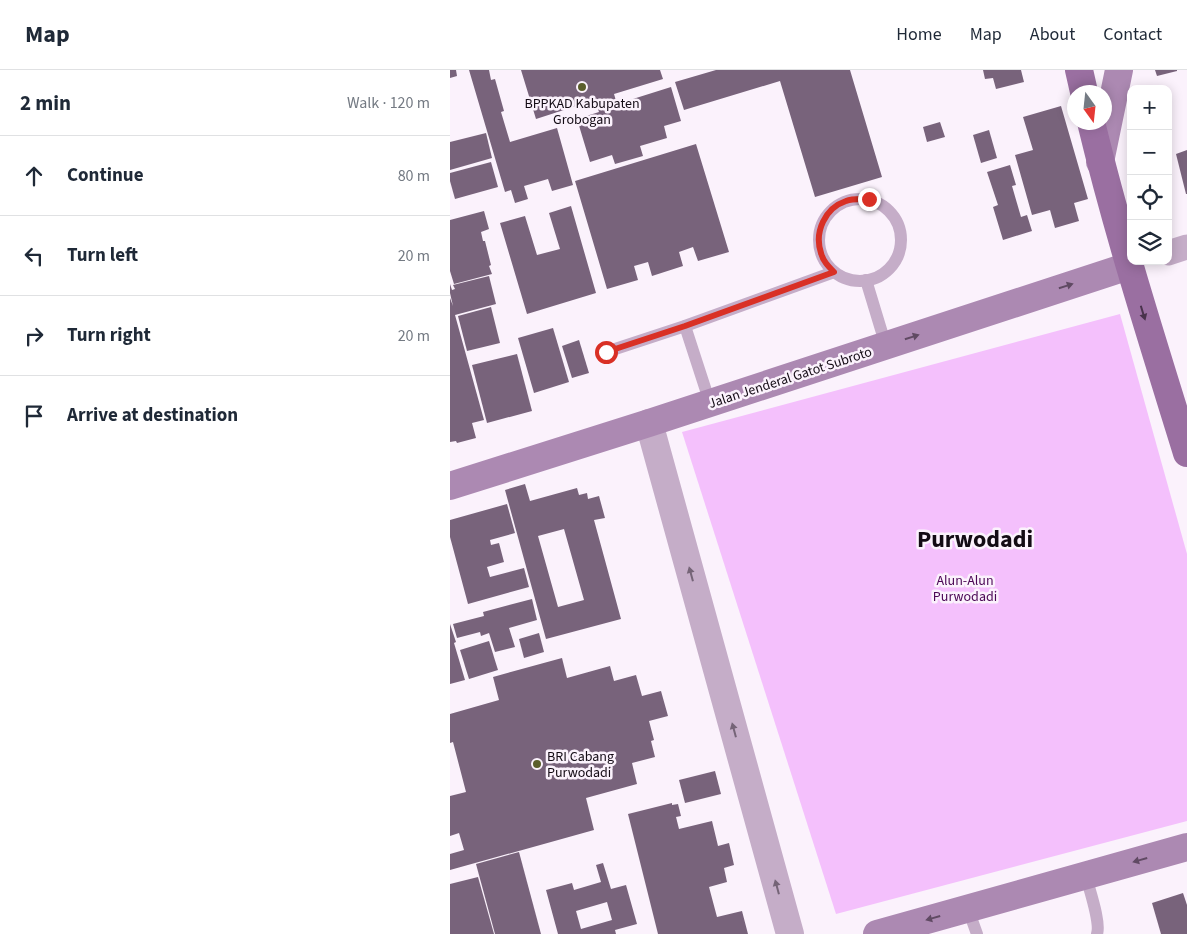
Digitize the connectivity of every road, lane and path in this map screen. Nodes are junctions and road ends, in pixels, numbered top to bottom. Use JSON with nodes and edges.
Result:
{"nodes":[{"id":1,"x":1078,"y":70,"type":"edge"},
{"id":2,"x":1119,"y":70,"type":"edge"},
{"id":3,"x":1082,"y":85,"type":"edge"},
{"id":4,"x":1093,"y":130,"type":"edge"},
{"id":5,"x":1100,"y":162,"type":"junction"},
{"id":6,"x":1127,"y":238,"type":"edge"},
{"id":7,"x":1187,"y":247,"type":"edge"},
{"id":8,"x":1172,"y":252,"type":"edge"},
{"id":9,"x":1133,"y":265,"type":"edge"},
{"id":10,"x":1136,"y":265,"type":"edge"},
{"id":11,"x":834,"y":272,"type":"junction"},
{"id":12,"x":866,"y":280,"type":"junction"},
{"id":13,"x":685,"y":326,"type":"junction"},
{"id":14,"x":886,"y":346,"type":"junction"},
{"id":15,"x":606,"y":352,"type":"dead end"},
{"id":16,"x":710,"y":403,"type":"junction"},
{"id":17,"x":649,"y":423,"type":"junction"},
{"id":18,"x":1187,"y":453,"type":"edge"},
{"id":19,"x":450,"y":486,"type":"edge"},
{"id":20,"x":1187,"y":847,"type":"edge"},
{"id":21,"x":1086,"y":876,"type":"junction"},
{"id":22,"x":968,"y":909,"type":"junction"},
{"id":23,"x":790,"y":934,"type":"edge"},
{"id":24,"x":878,"y":934,"type":"edge"},
{"id":25,"x":977,"y":934,"type":"edge"},
{"id":26,"x":1097,"y":934,"type":"edge"}],
"edges":[{"from":1,"to":3,"type":"main road"},
{"from":2,"to":5,"type":"main road"},
{"from":4,"to":5,"type":"main road"},
{"from":5,"to":6,"type":"main road"},
{"from":7,"to":8,"type":"street"},
{"from":14,"to":9,"type":"main road","name":"Jalan Jenderal Gatot Subroto","one_way":true},
{"from":10,"to":18,"type":"main road","one_way":true},
{"from":11,"to":12,"type":"lane"},
{"from":11,"to":12,"type":"lane"},
{"from":11,"to":13,"type":"lane"},
{"from":12,"to":14,"type":"lane"},
{"from":13,"to":15,"type":"lane"},
{"from":13,"to":16,"type":"lane"},
{"from":14,"to":16,"type":"main road","name":"Jalan Jenderal Gatot Subroto"},
{"from":16,"to":17,"type":"main road","name":"Jalan Jenderal Gatot Subroto"},
{"from":17,"to":19,"type":"main road","name":"Jalan Jenderal Gatot Subroto"},
{"from":23,"to":17,"type":"street","one_way":true},
{"from":20,"to":21,"type":"main road","one_way":true},
{"from":21,"to":22,"type":"main road"},
{"from":21,"to":26,"type":"lane"},
{"from":22,"to":24,"type":"main road","one_way":true},
{"from":22,"to":25,"type":"lane"}]}
